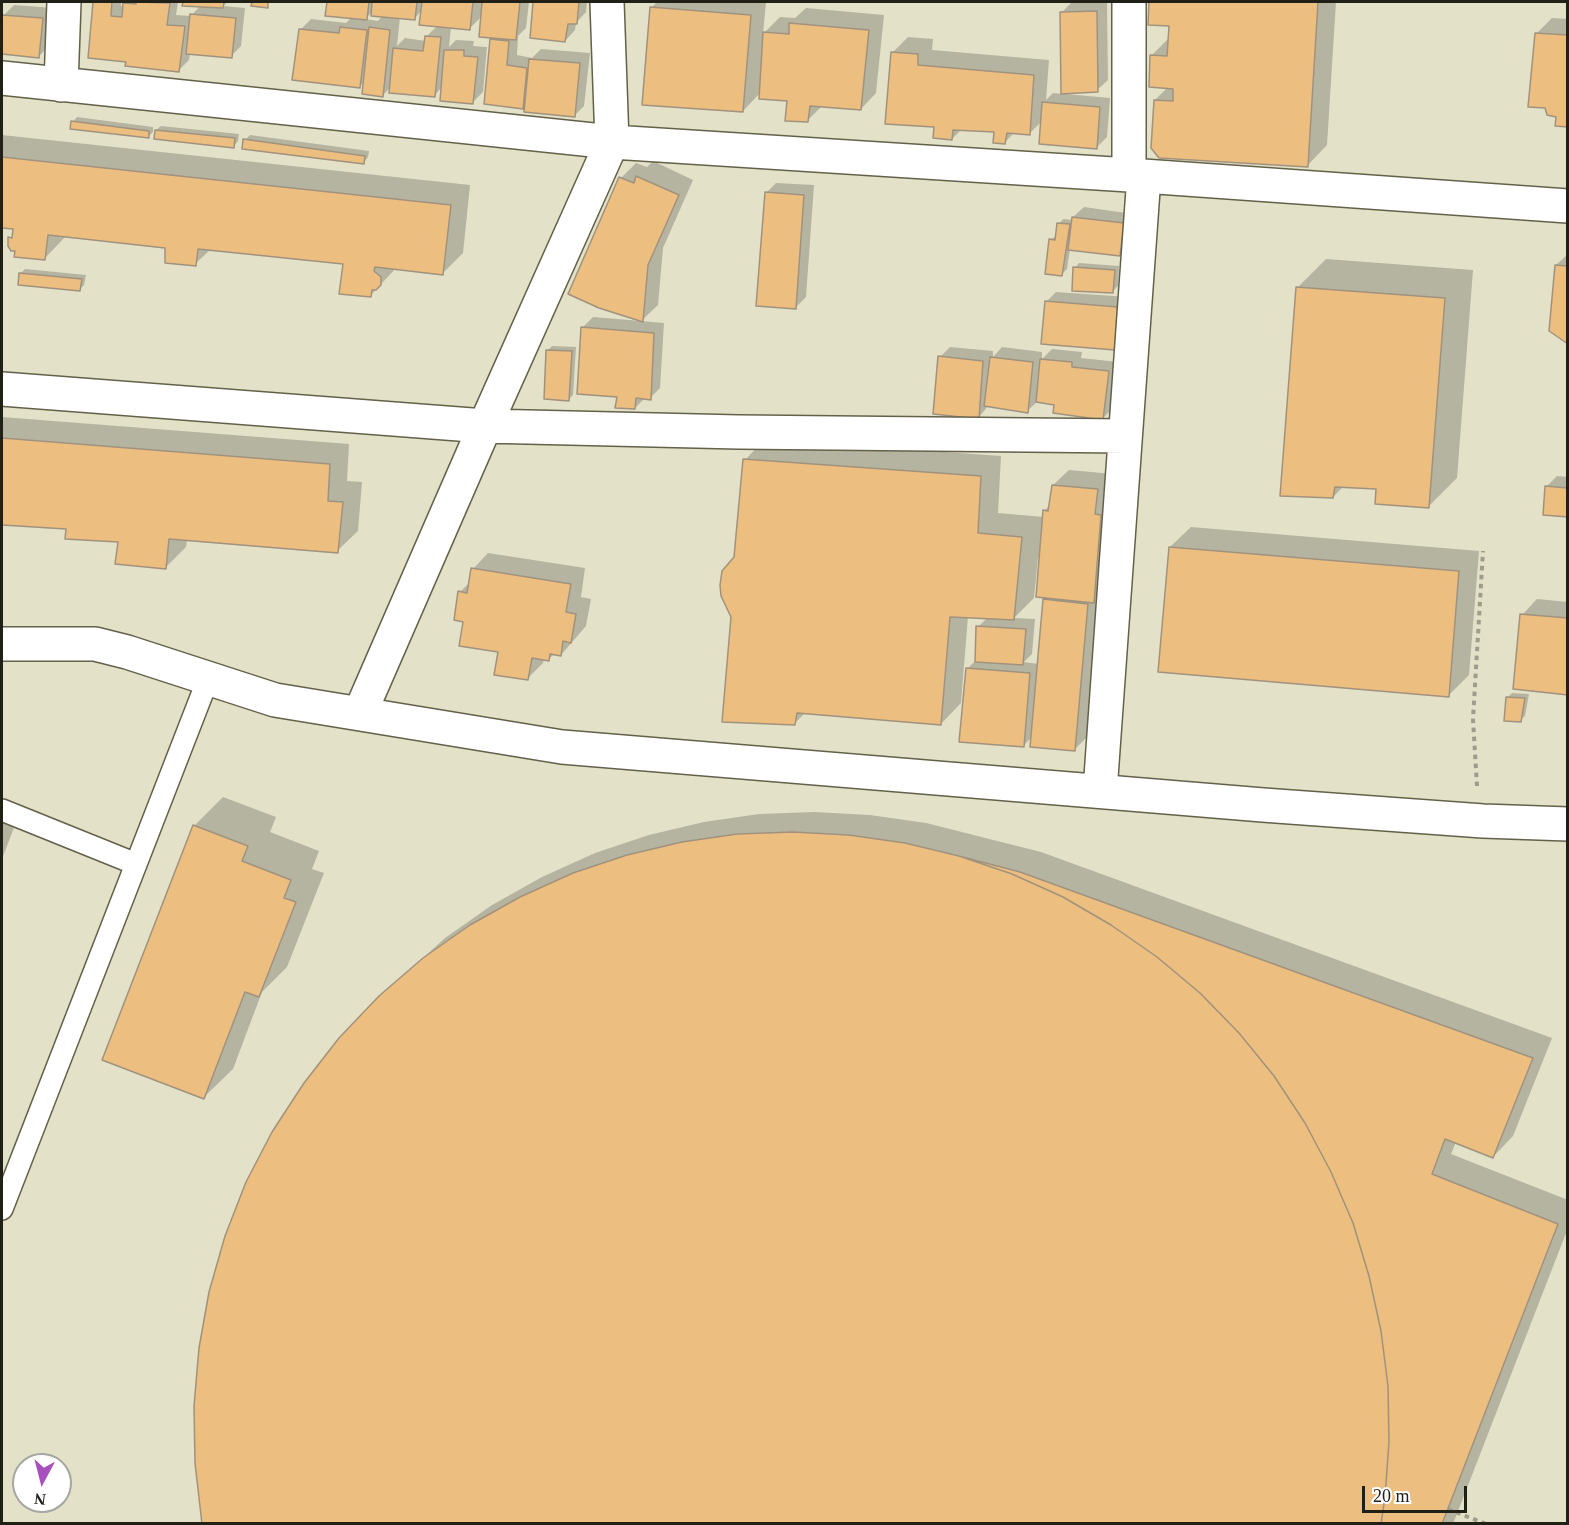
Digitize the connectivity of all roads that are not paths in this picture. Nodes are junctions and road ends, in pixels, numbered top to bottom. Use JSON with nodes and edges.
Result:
{"nodes":[{"id":1,"x":64,"y":2,"type":"edge"},
{"id":2,"x":607,"y":2,"type":"edge"},
{"id":3,"x":1129,"y":2,"type":"edge"},
{"id":4,"x":2,"y":78,"type":"edge"},
{"id":5,"x":61,"y":85,"type":"junction"},
{"id":6,"x":612,"y":142,"type":"junction"},
{"id":7,"x":1136,"y":175,"type":"junction"},
{"id":8,"x":1568,"y":207,"type":"edge"},
{"id":9,"x":2,"y":389,"type":"edge"},
{"id":10,"x":485,"y":426,"type":"junction"},
{"id":11,"x":1125,"y":436,"type":"junction"},
{"id":12,"x":2,"y":644,"type":"edge"},
{"id":13,"x":208,"y":679,"type":"junction"},
{"id":14,"x":360,"y":713,"type":"junction"},
{"id":15,"x":1100,"y":791,"type":"junction"},
{"id":16,"x":2,"y":810,"type":"edge"},
{"id":17,"x":1568,"y":824,"type":"edge"},
{"id":18,"x":136,"y":864,"type":"junction"},
{"id":19,"x":2,"y":1209,"type":"edge"}],
"edges":[{"from":1,"to":5,"type":"street"},
{"from":2,"to":6,"type":"street"},
{"from":3,"to":7,"type":"street"},
{"from":4,"to":5,"type":"street"},
{"from":5,"to":6,"type":"street"},
{"from":6,"to":7,"type":"street"},
{"from":6,"to":10,"type":"street"},
{"from":7,"to":8,"type":"street"},
{"from":7,"to":11,"type":"street"},
{"from":9,"to":10,"type":"street"},
{"from":10,"to":11,"type":"street"},
{"from":10,"to":14,"type":"street"},
{"from":11,"to":15,"type":"street"},
{"from":12,"to":13,"type":"street"},
{"from":13,"to":14,"type":"street"},
{"from":13,"to":18,"type":"lane"},
{"from":14,"to":15,"type":"street"},
{"from":15,"to":17,"type":"street"},
{"from":16,"to":18,"type":"lane"},
{"from":18,"to":19,"type":"lane"}]}
